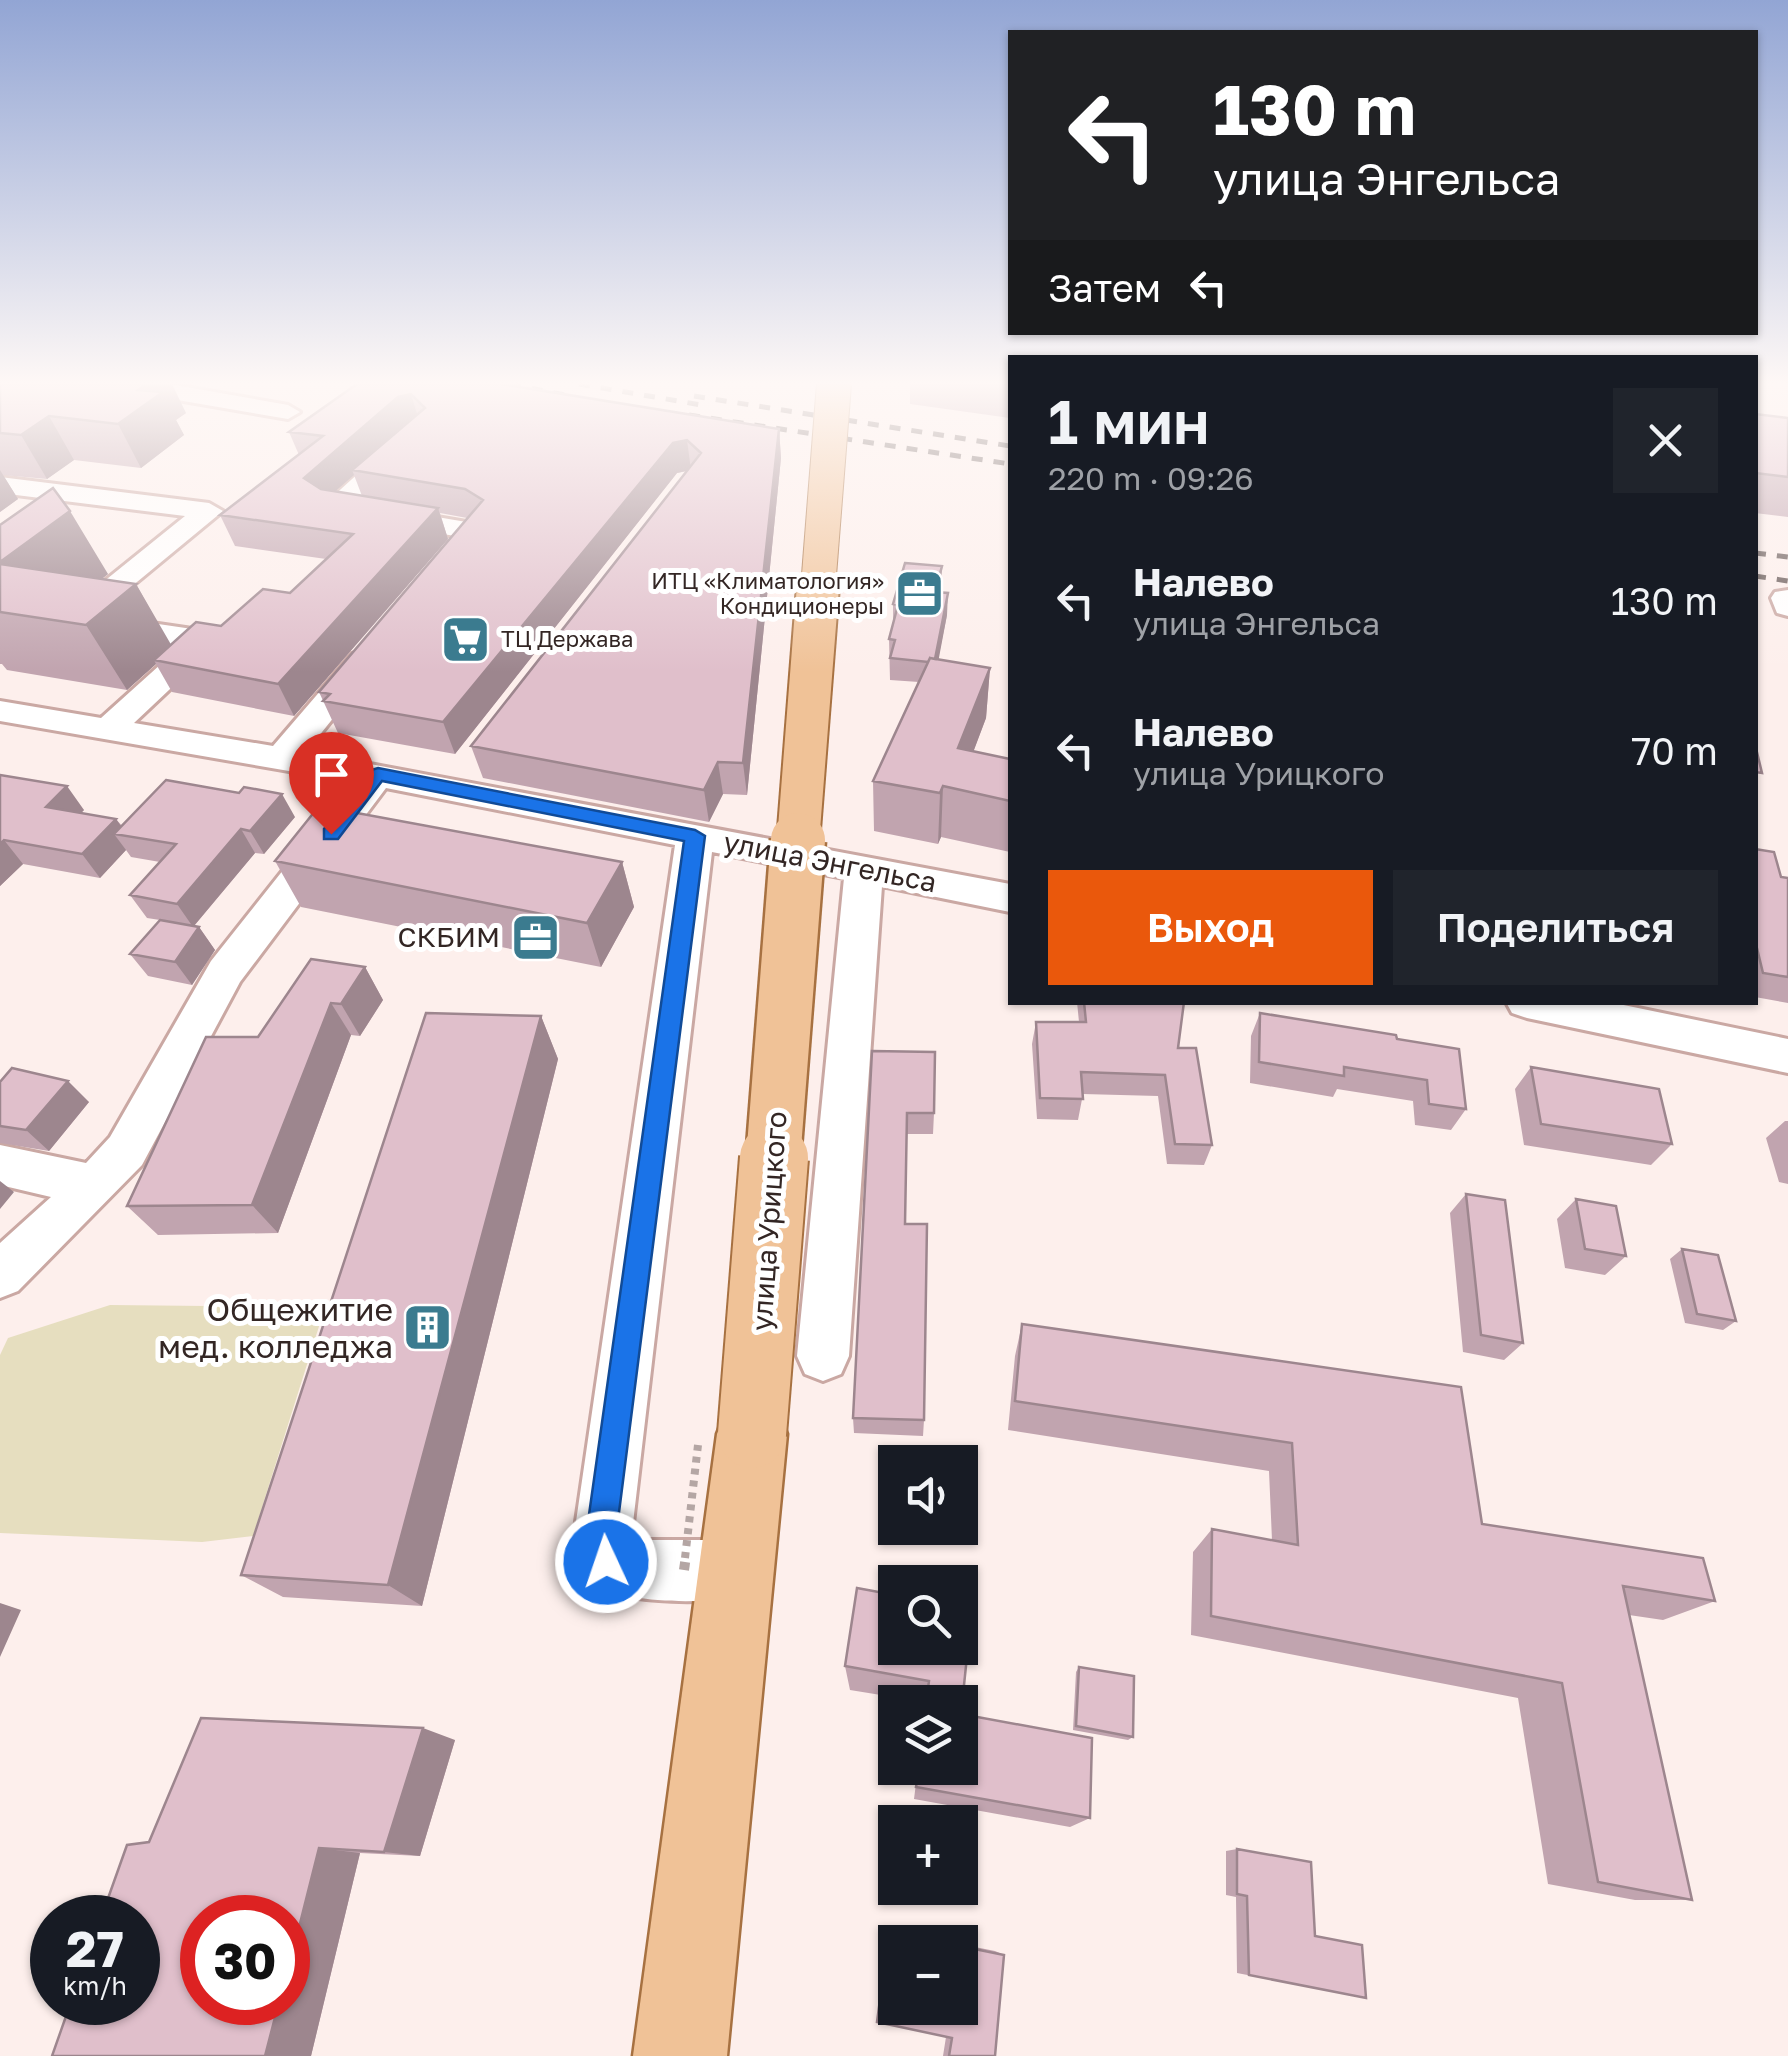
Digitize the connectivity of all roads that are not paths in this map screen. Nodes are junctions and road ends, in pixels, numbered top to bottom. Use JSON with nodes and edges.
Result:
{"nodes":[{"id":1,"x":366,"y":480,"type":"edge"},
{"id":2,"x":827,"y":480,"type":"edge"},
{"id":3,"x":0,"y":484,"type":"edge"},
{"id":4,"x":85,"y":496,"type":"junction"},
{"id":5,"x":56,"y":517,"type":"edge"},
{"id":6,"x":424,"y":590,"type":"edge"},
{"id":7,"x":386,"y":634,"type":"edge"},
{"id":8,"x":0,"y":712,"type":"edge"},
{"id":9,"x":108,"y":729,"type":"junction"},
{"id":10,"x":475,"y":757,"type":"edge"},
{"id":11,"x":282,"y":758,"type":"junction"},
{"id":12,"x":378,"y":774,"type":"junction"},
{"id":13,"x":452,"y":788,"type":"junction"},
{"id":14,"x":695,"y":836,"type":"junction"},
{"id":15,"x":864,"y":868,"type":"junction"},
{"id":16,"x":1008,"y":898,"type":"edge"},
{"id":17,"x":1541,"y":1005,"type":"edge"},
{"id":18,"x":1788,"y":1056,"type":"edge"},
{"id":19,"x":0,"y":1164,"type":"edge"},
{"id":20,"x":95,"y":1186,"type":"junction"},
{"id":21,"x":0,"y":1275,"type":"edge"},
{"id":22,"x":823,"y":1356,"type":"dead end"},
{"id":23,"x":738,"y":1569,"type":"junction"},
{"id":24,"x":680,"y":2056,"type":"edge"}],
"edges":[{"from":1,"to":6,"type":"street"},
{"from":2,"to":23,"type":"main road","name":"улица Урицкого","bridge":true},
{"from":3,"to":4,"type":"street"},
{"from":4,"to":5,"type":"street"},
{"from":4,"to":9,"type":"street"},
{"from":7,"to":11,"type":"street"},
{"from":8,"to":9,"type":"street","name":"улица Энгельса"},
{"from":9,"to":11,"type":"street","name":"улица Энгельса"},
{"from":10,"to":13,"type":"street"},
{"from":11,"to":12,"type":"street","name":"улица Энгельса"},
{"from":12,"to":13,"type":"street","name":"улица Энгельса"},
{"from":12,"to":20,"type":"street"},
{"from":13,"to":14,"type":"street","name":"улица Энгельса"},
{"from":14,"to":15,"type":"street","name":"улица Энгельса"},
{"from":14,"to":23,"type":"street"},
{"from":15,"to":16,"type":"street","name":"улица Энгельса"},
{"from":15,"to":22,"type":"street"},
{"from":17,"to":18,"type":"street"},
{"from":19,"to":20,"type":"street"},
{"from":20,"to":21,"type":"street"},
{"from":23,"to":24,"type":"main road","name":"улица Урицкого"}]}
